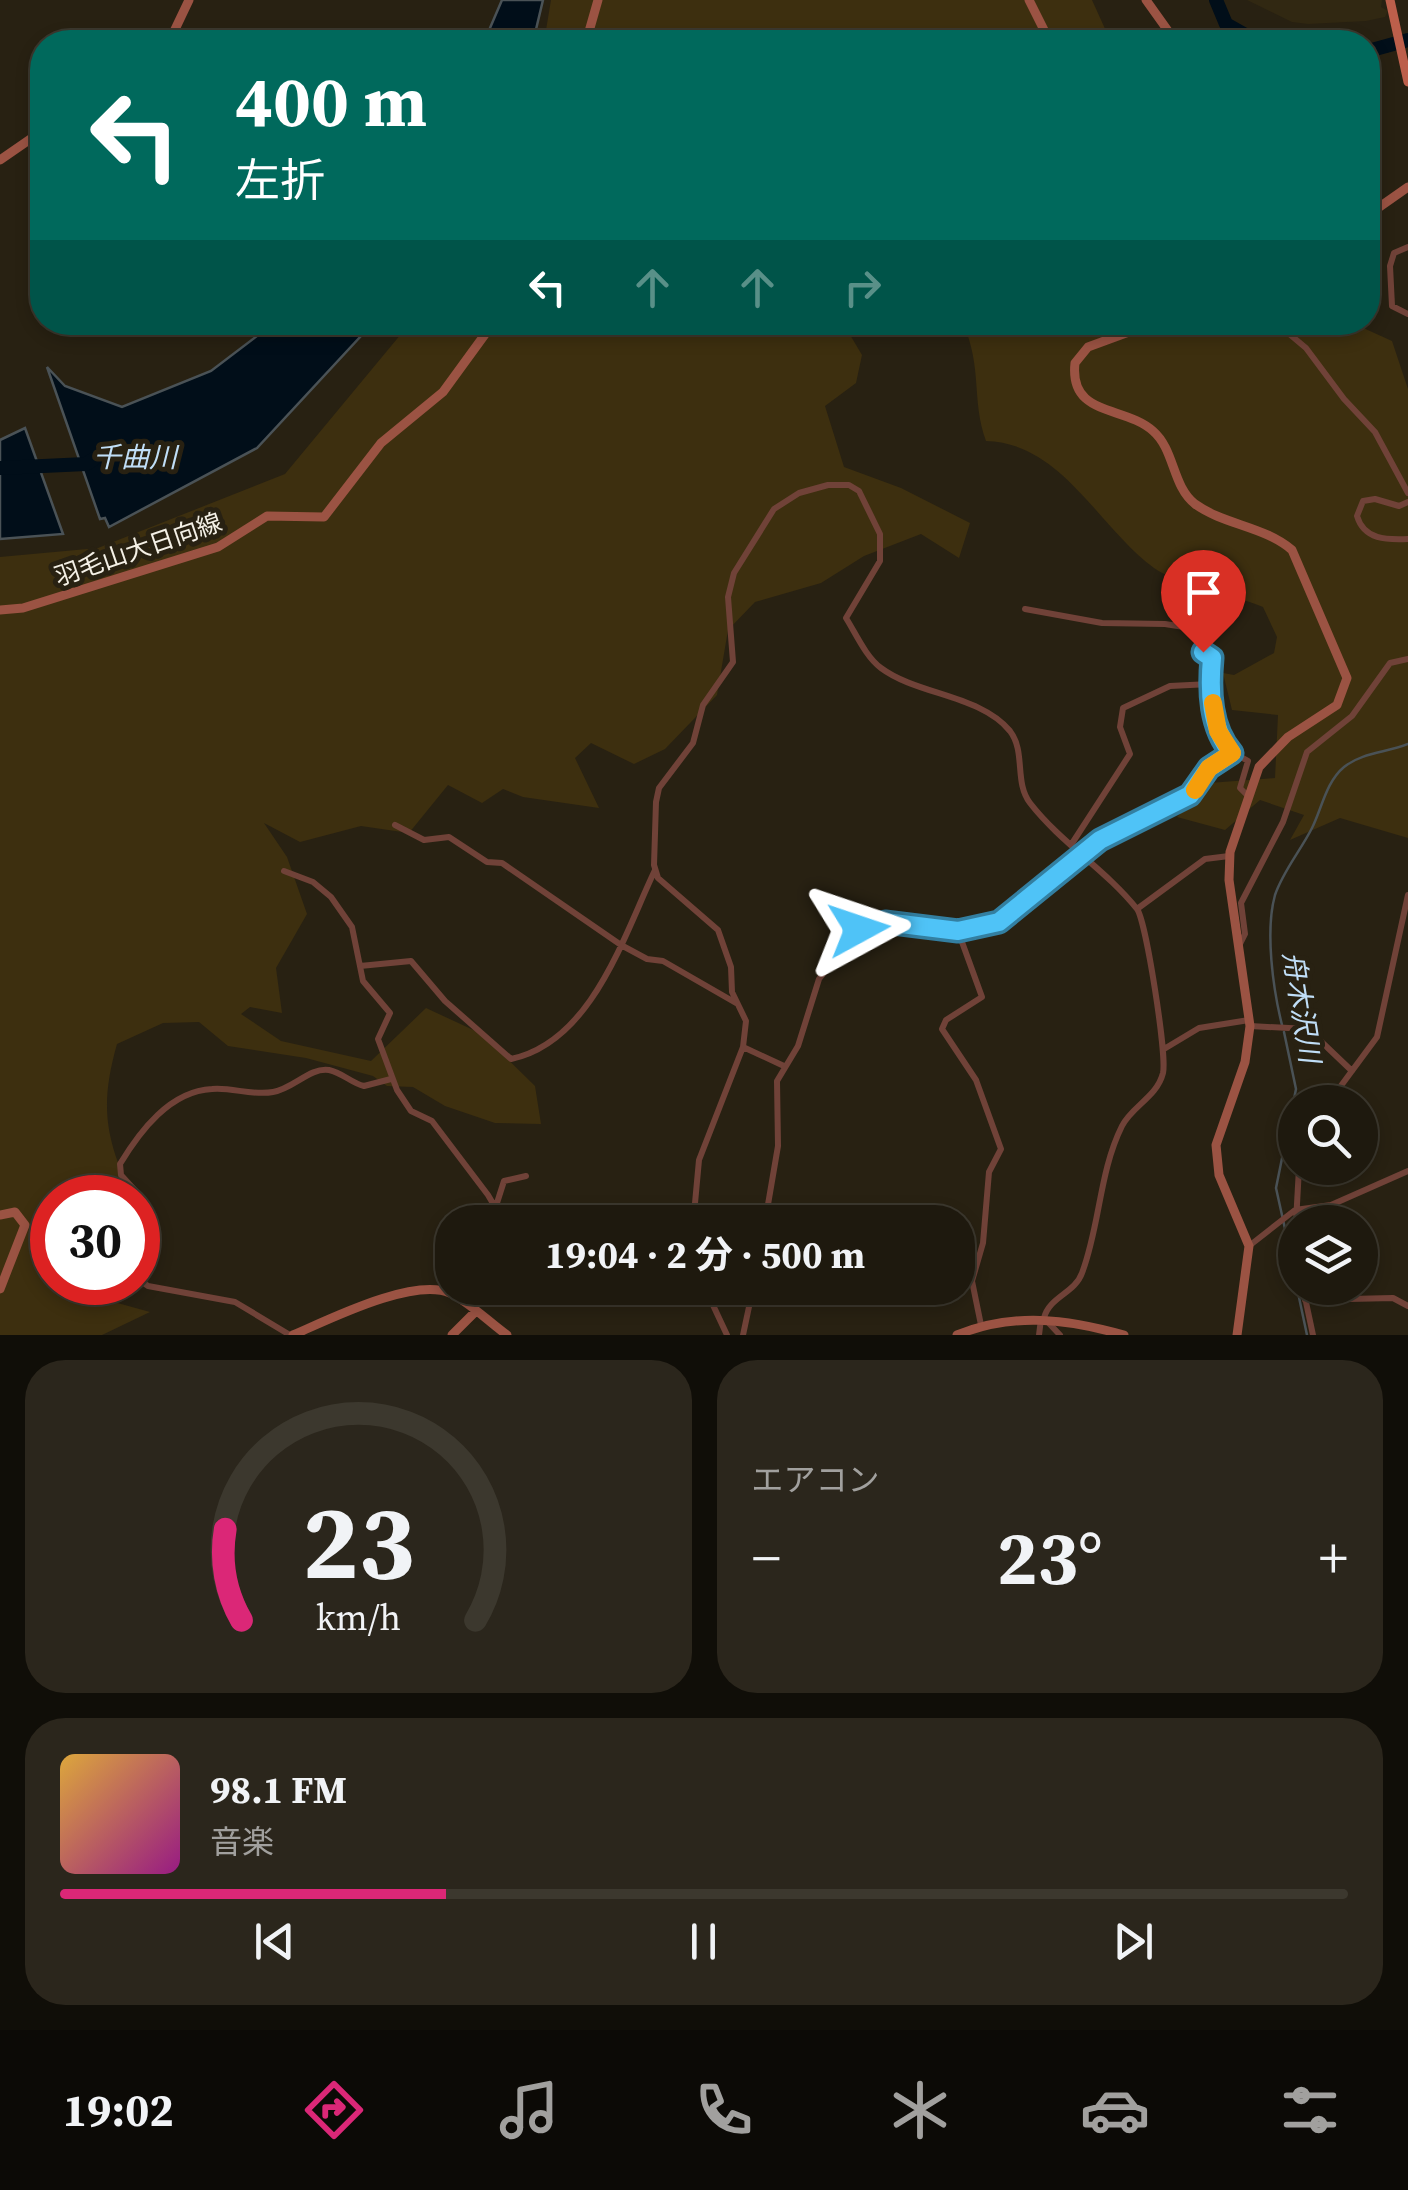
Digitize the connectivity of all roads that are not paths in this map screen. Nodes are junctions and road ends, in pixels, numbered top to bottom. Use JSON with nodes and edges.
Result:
{"nodes":[{"id":1,"x":189,"y":0,"type":"edge"},
{"id":2,"x":598,"y":0,"type":"edge"},
{"id":3,"x":1028,"y":0,"type":"edge"},
{"id":4,"x":1147,"y":1,"type":"edge"},
{"id":5,"x":1391,"y":5,"type":"edge"},
{"id":6,"x":175,"y":30,"type":"edge"},
{"id":7,"x":589,"y":30,"type":"edge"},
{"id":8,"x":1044,"y":30,"type":"edge"},
{"id":9,"x":1168,"y":30,"type":"edge"},
{"id":10,"x":1408,"y":80,"type":"edge"},
{"id":11,"x":30,"y":139,"type":"edge"},
{"id":12,"x":0,"y":160,"type":"edge"},
{"id":13,"x":1408,"y":187,"type":"edge"},
{"id":14,"x":1380,"y":207,"type":"edge"},
{"id":15,"x":1408,"y":247,"type":"edge"},
{"id":16,"x":1408,"y":314,"type":"edge"},
{"id":17,"x":485,"y":335,"type":"edge"},
{"id":18,"x":1119,"y":335,"type":"edge"},
{"id":19,"x":1291,"y":335,"type":"edge"},
{"id":20,"x":1408,"y":493,"type":"edge"},
{"id":21,"x":1408,"y":502,"type":"edge"},
{"id":22,"x":1408,"y":539,"type":"edge"},
{"id":23,"x":1025,"y":609,"type":"dead end"},
{"id":24,"x":0,"y":610,"type":"edge"},
{"id":25,"x":1408,"y":658,"type":"edge"},
{"id":26,"x":1210,"y":684,"type":"junction"},
{"id":27,"x":1232,"y":753,"type":"junction"},
{"id":28,"x":1247,"y":796,"type":"junction"},
{"id":29,"x":394,"y":824,"type":"dead end"},
{"id":30,"x":1072,"y":845,"type":"junction"},
{"id":31,"x":1084,"y":856,"type":"junction"},
{"id":32,"x":1229,"y":856,"type":"junction"},
{"id":33,"x":656,"y":870,"type":"junction"},
{"id":34,"x":284,"y":871,"type":"dead end"},
{"id":35,"x":1408,"y":894,"type":"edge"},
{"id":36,"x":1137,"y":909,"type":"junction"},
{"id":37,"x":958,"y":931,"type":"junction"},
{"id":38,"x":620,"y":944,"type":"junction"},
{"id":39,"x":1239,"y":945,"type":"junction"},
{"id":40,"x":360,"y":966,"type":"junction"},
{"id":41,"x":737,"y":1004,"type":"junction"},
{"id":42,"x":1249,"y":1023,"type":"junction"},
{"id":43,"x":744,"y":1047,"type":"junction"},
{"id":44,"x":1164,"y":1049,"type":"junction"},
{"id":45,"x":784,"y":1066,"type":"junction"},
{"id":46,"x":1352,"y":1071,"type":"junction"},
{"id":47,"x":391,"y":1079,"type":"junction"},
{"id":48,"x":1342,"y":1085,"type":"edge"},
{"id":49,"x":1408,"y":1170,"type":"edge"},
{"id":50,"x":121,"y":1175,"type":"edge"},
{"id":51,"x":526,"y":1176,"type":"dead end"},
{"id":52,"x":494,"y":1205,"type":"edge"},
{"id":53,"x":496,"y":1205,"type":"edge"},
{"id":54,"x":695,"y":1205,"type":"edge"},
{"id":55,"x":768,"y":1205,"type":"edge"},
{"id":56,"x":1330,"y":1205,"type":"edge"},
{"id":57,"x":0,"y":1215,"type":"edge"},
{"id":58,"x":1278,"y":1223,"type":"edge"},
{"id":59,"x":1248,"y":1246,"type":"junction"},
{"id":60,"x":160,"y":1288,"type":"edge"},
{"id":61,"x":0,"y":1290,"type":"edge"},
{"id":62,"x":435,"y":1291,"type":"edge"},
{"id":63,"x":1378,"y":1298,"type":"edge"},
{"id":64,"x":467,"y":1305,"type":"edge"},
{"id":65,"x":713,"y":1305,"type":"edge"},
{"id":66,"x":750,"y":1305,"type":"edge"},
{"id":67,"x":1306,"y":1305,"type":"edge"},
{"id":68,"x":1408,"y":1306,"type":"edge"},
{"id":69,"x":475,"y":1312,"type":"junction"},
{"id":70,"x":1042,"y":1318,"type":"junction"},
{"id":71,"x":981,"y":1325,"type":"junction"},
{"id":72,"x":291,"y":1335,"type":"edge"},
{"id":73,"x":452,"y":1335,"type":"edge"},
{"id":74,"x":507,"y":1335,"type":"edge"},
{"id":75,"x":727,"y":1335,"type":"edge"},
{"id":76,"x":743,"y":1335,"type":"edge"},
{"id":77,"x":957,"y":1335,"type":"edge"},
{"id":78,"x":1039,"y":1335,"type":"edge"},
{"id":79,"x":1060,"y":1335,"type":"edge"},
{"id":80,"x":1124,"y":1335,"type":"edge"},
{"id":81,"x":1237,"y":1335,"type":"edge"},
{"id":82,"x":1313,"y":1335,"type":"edge"}],
"edges":[{"from":1,"to":6,"type":"street"},
{"from":2,"to":7,"type":"street"},
{"from":3,"to":8,"type":"street"},
{"from":4,"to":9,"type":"street"},
{"from":5,"to":10,"type":"main road"},
{"from":11,"to":12,"type":"street"},
{"from":13,"to":14,"type":"street"},
{"from":15,"to":16,"type":"street"},
{"from":17,"to":24,"type":"street","name":"羽毛山大日向線"},
{"from":18,"to":28,"type":"street"},
{"from":19,"to":20,"type":"street"},
{"from":21,"to":22,"type":"street"},
{"from":23,"to":26,"type":"street"},
{"from":25,"to":39,"type":"street"},
{"from":26,"to":27,"type":"street"},
{"from":26,"to":30,"type":"street"},
{"from":27,"to":28,"type":"street"},
{"from":27,"to":31,"type":"street"},
{"from":28,"to":32,"type":"street"},
{"from":29,"to":38,"type":"street"},
{"from":30,"to":31,"type":"street"},
{"from":30,"to":33,"type":"street"},
{"from":31,"to":36,"type":"street"},
{"from":31,"to":37,"type":"street"},
{"from":32,"to":36,"type":"street"},
{"from":32,"to":39,"type":"street"},
{"from":33,"to":38,"type":"street"},
{"from":33,"to":41,"type":"street"},
{"from":34,"to":40,"type":"street"},
{"from":35,"to":46,"type":"street"},
{"from":36,"to":44,"type":"street"},
{"from":37,"to":45,"type":"street"},
{"from":37,"to":71,"type":"street"},
{"from":38,"to":40,"type":"street"},
{"from":38,"to":41,"type":"street"},
{"from":39,"to":42,"type":"street"},
{"from":40,"to":47,"type":"street"},
{"from":41,"to":43,"type":"street"},
{"from":42,"to":44,"type":"street"},
{"from":42,"to":46,"type":"street"},
{"from":42,"to":59,"type":"street"},
{"from":43,"to":45,"type":"street"},
{"from":43,"to":54,"type":"street"},
{"from":44,"to":70,"type":"street"},
{"from":45,"to":55,"type":"street"},
{"from":46,"to":48,"type":"street"},
{"from":47,"to":50,"type":"street"},
{"from":47,"to":52,"type":"street"},
{"from":49,"to":56,"type":"street"},
{"from":51,"to":53,"type":"street"},
{"from":57,"to":61,"type":"street"},
{"from":58,"to":59,"type":"street"},
{"from":59,"to":81,"type":"street"},
{"from":60,"to":72,"type":"street"},
{"from":62,"to":72,"type":"street"},
{"from":63,"to":68,"type":"street"},
{"from":64,"to":69,"type":"street"},
{"from":65,"to":75,"type":"street"},
{"from":66,"to":76,"type":"street"},
{"from":67,"to":82,"type":"street"},
{"from":69,"to":73,"type":"street"},
{"from":69,"to":74,"type":"street"},
{"from":70,"to":71,"type":"street"},
{"from":70,"to":78,"type":"street"},
{"from":70,"to":79,"type":"street"},
{"from":70,"to":80,"type":"street"},
{"from":71,"to":77,"type":"street"}]}
